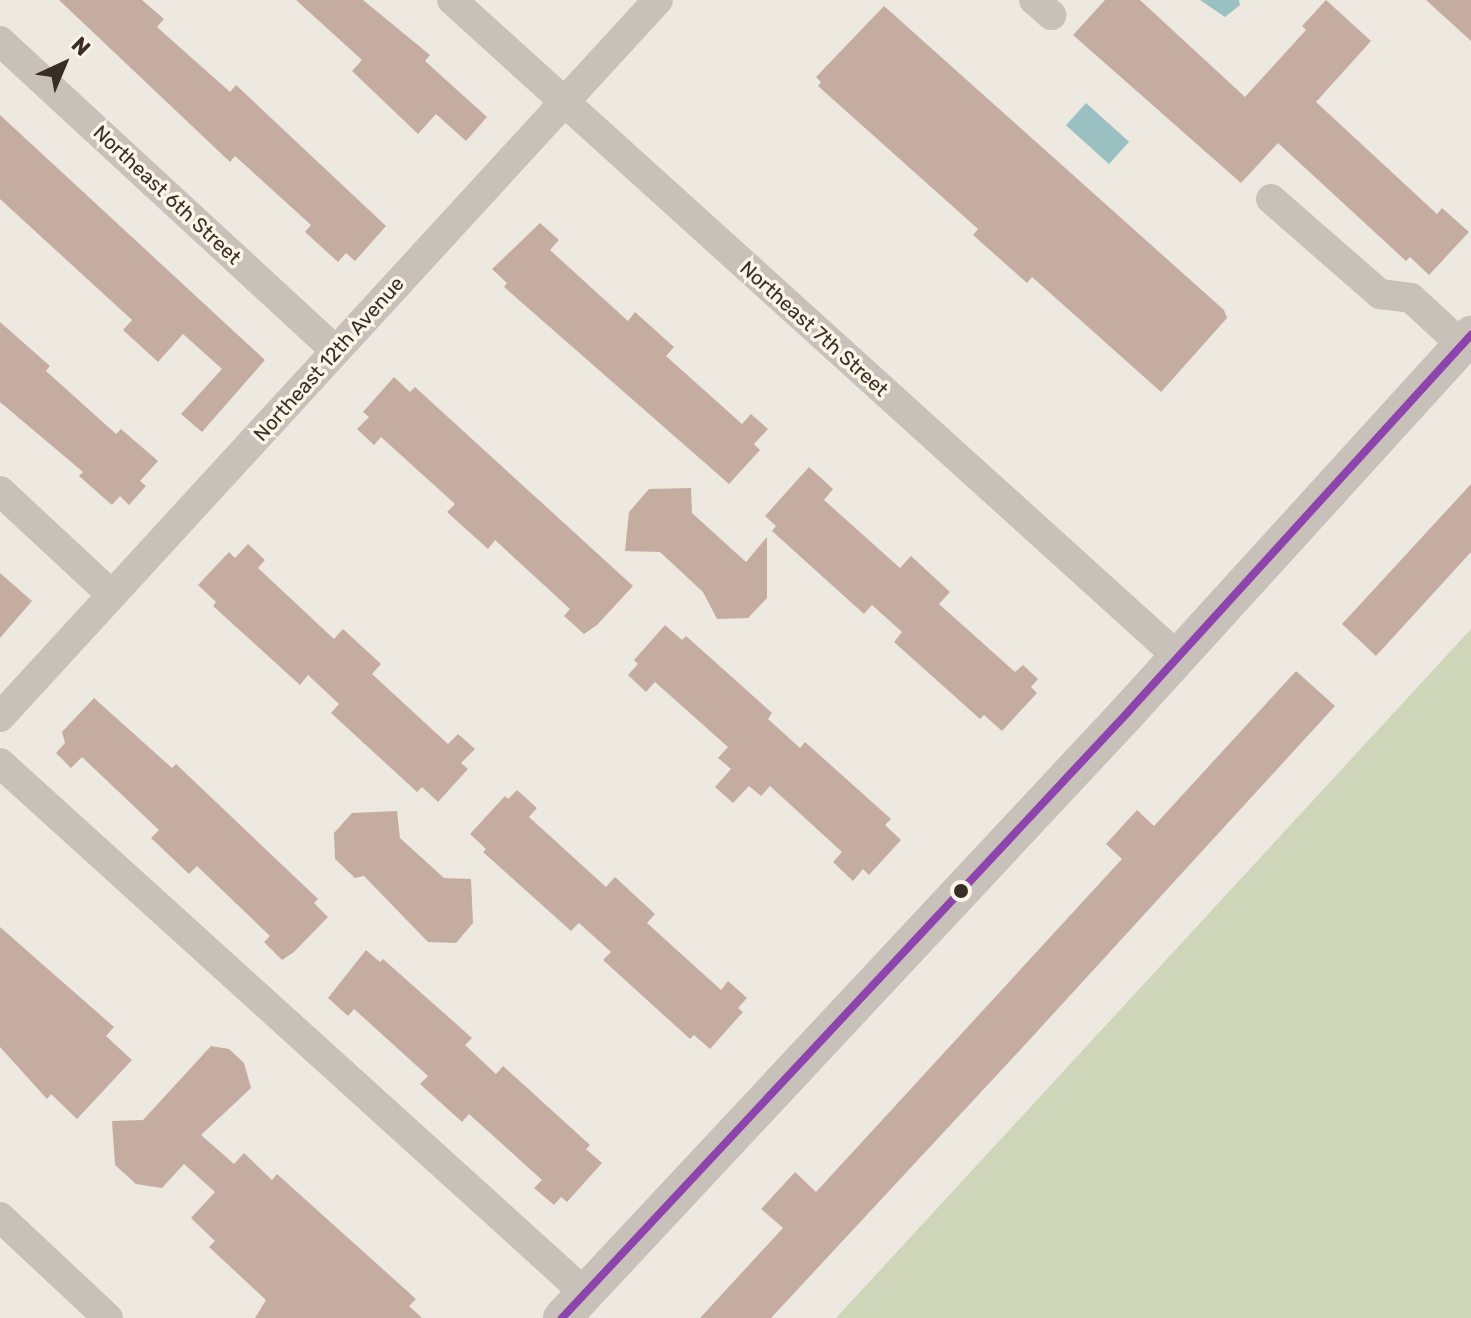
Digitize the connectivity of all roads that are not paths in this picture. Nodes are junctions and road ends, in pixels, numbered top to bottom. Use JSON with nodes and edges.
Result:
{"nodes":[{"id":1,"x":452,"y":0,"type":"edge"},
{"id":2,"x":658,"y":0,"type":"edge"},
{"id":3,"x":0,"y":41,"type":"edge"},
{"id":4,"x":566,"y":104,"type":"junction"},
{"id":5,"x":1271,"y":199,"type":"dead end"},
{"id":6,"x":1467,"y":340,"type":"edge"},
{"id":7,"x":335,"y":350,"type":"junction"},
{"id":8,"x":0,"y":491,"type":"edge"},
{"id":9,"x":112,"y":595,"type":"junction"},
{"id":10,"x":1178,"y":657,"type":"junction"},
{"id":11,"x":0,"y":717,"type":"edge"},
{"id":12,"x":0,"y":763,"type":"edge"},
{"id":13,"x":0,"y":1217,"type":"edge"},
{"id":14,"x":574,"y":1306,"type":"edge"},
{"id":15,"x":108,"y":1318,"type":"edge"}],
"edges":[{"from":1,"to":4,"type":"street","name":"Northeast 7th Street"},
{"from":2,"to":4,"type":"street","name":"Northeast 12th Avenue"},
{"from":3,"to":7,"type":"street","name":"Northeast 6th Street"},
{"from":4,"to":7,"type":"street","name":"Northeast 12th Avenue"},
{"from":4,"to":10,"type":"street","name":"Northeast 7th Street"},
{"from":5,"to":6,"type":"street"},
{"from":6,"to":10,"type":"street"},
{"from":7,"to":9,"type":"street","name":"Northeast 12th Avenue"},
{"from":8,"to":9,"type":"street"},
{"from":9,"to":11,"type":"street","name":"Northeast 12th Avenue"},
{"from":10,"to":14,"type":"street"},
{"from":12,"to":14,"type":"street"},
{"from":13,"to":15,"type":"street"}]}
